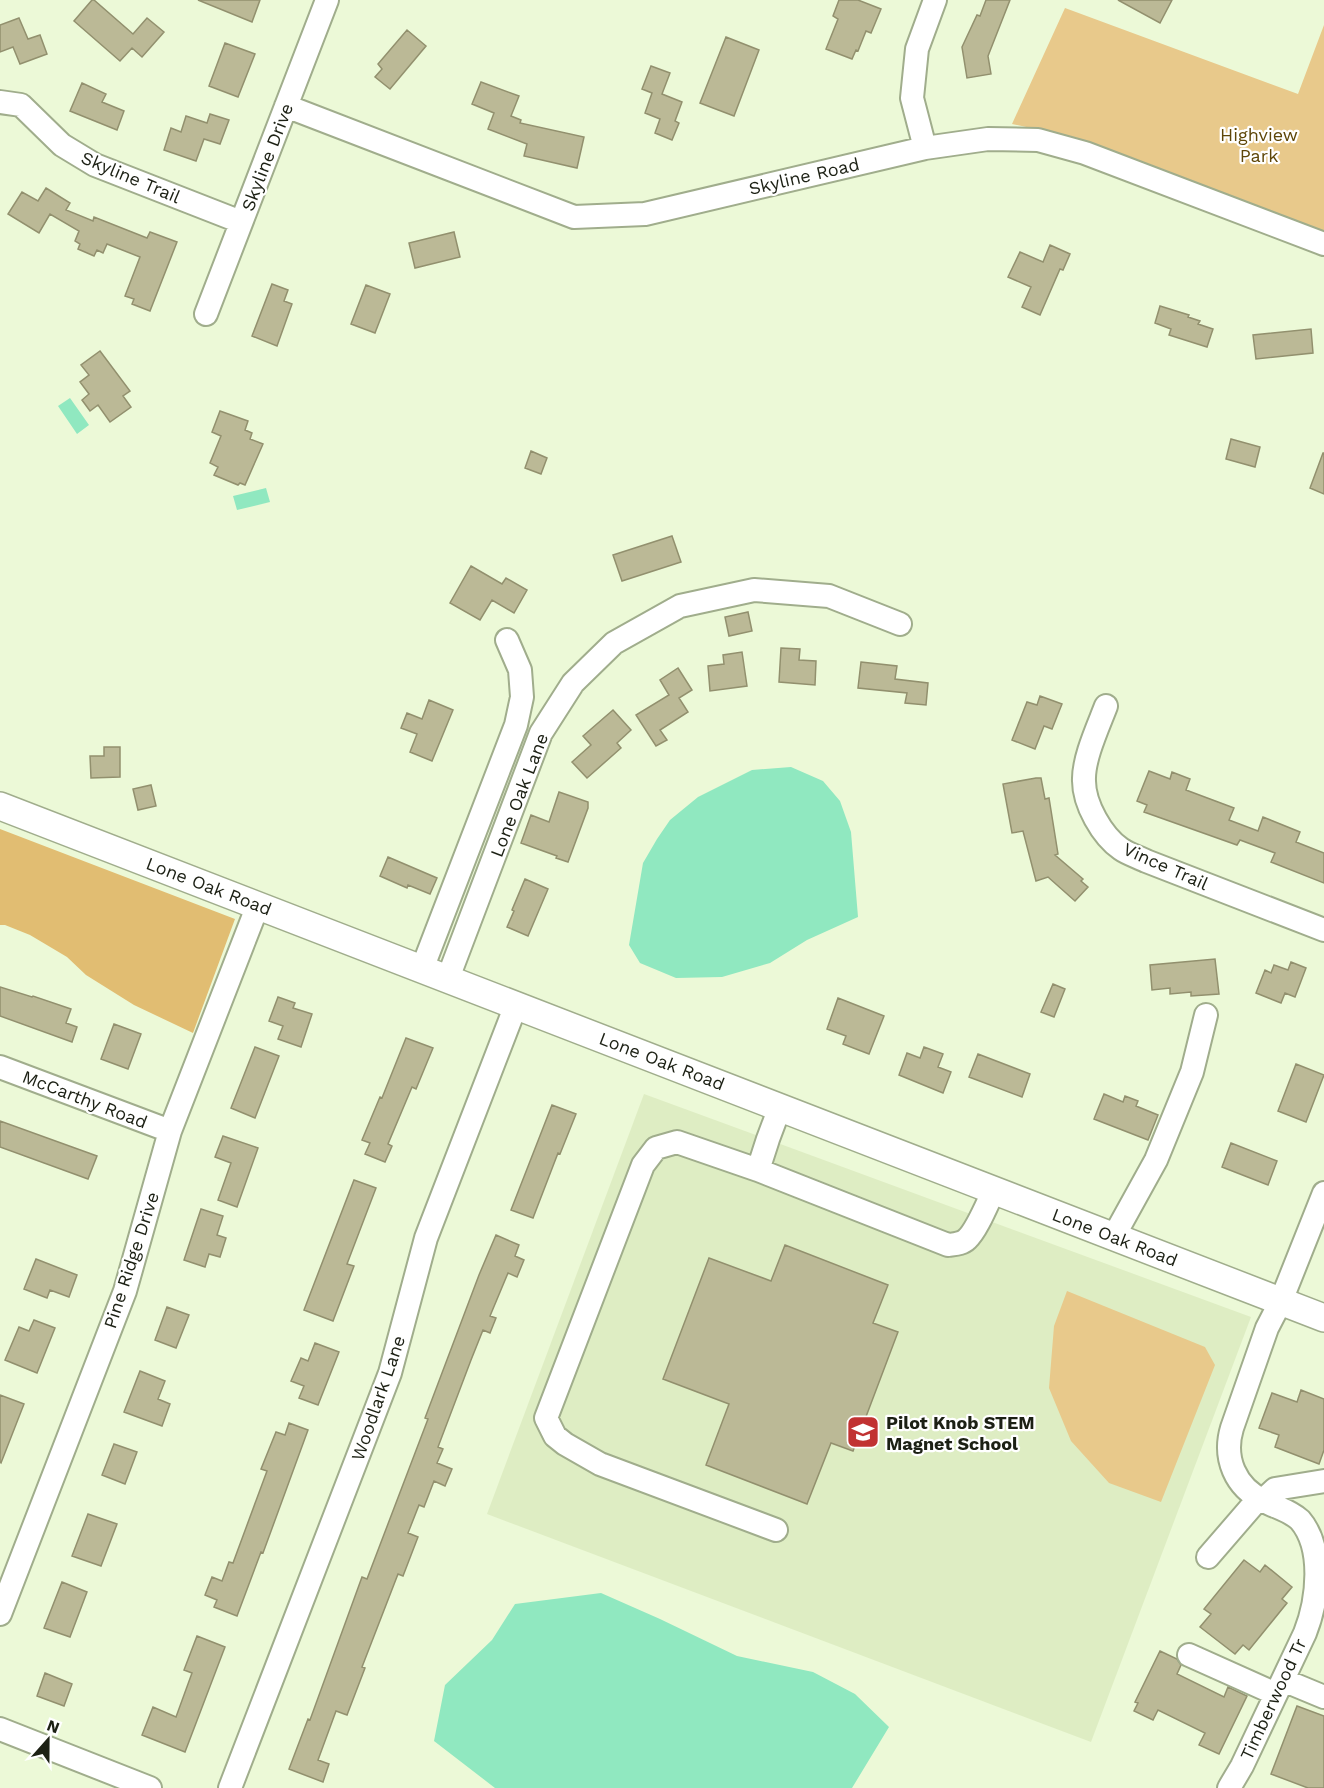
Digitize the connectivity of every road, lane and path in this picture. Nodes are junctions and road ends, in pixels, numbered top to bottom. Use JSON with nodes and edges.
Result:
{"nodes":[{"id":1,"x":327,"y":0,"type":"edge"},
{"id":2,"x":935,"y":0,"type":"edge"},
{"id":3,"x":0,"y":102,"type":"edge"},
{"id":4,"x":286,"y":106,"type":"junction"},
{"id":5,"x":925,"y":148,"type":"junction"},
{"id":6,"x":241,"y":222,"type":"junction"},
{"id":7,"x":1324,"y":244,"type":"edge"},
{"id":8,"x":206,"y":314,"type":"dead end"},
{"id":9,"x":900,"y":624,"type":"dead end"},
{"id":10,"x":507,"y":640,"type":"dead end"},
{"id":11,"x":1106,"y":706,"type":"dead end"},
{"id":12,"x":0,"y":806,"type":"edge"},
{"id":13,"x":258,"y":905,"type":"junction"},
{"id":14,"x":1324,"y":930,"type":"edge"},
{"id":15,"x":422,"y":969,"type":"junction"},
{"id":16,"x":448,"y":978,"type":"junction"},
{"id":17,"x":516,"y":1005,"type":"junction"},
{"id":18,"x":1206,"y":1015,"type":"dead end"},
{"id":19,"x":0,"y":1067,"type":"edge"},
{"id":20,"x":780,"y":1107,"type":"junction"},
{"id":21,"x":171,"y":1131,"type":"junction"},
{"id":22,"x":758,"y":1170,"type":"junction"},
{"id":23,"x":994,"y":1190,"type":"junction"},
{"id":24,"x":1324,"y":1193,"type":"edge"},
{"id":25,"x":1114,"y":1236,"type":"junction"},
{"id":26,"x":1281,"y":1301,"type":"junction"},
{"id":27,"x":1324,"y":1318,"type":"edge"},
{"id":28,"x":1324,"y":1481,"type":"edge"},
{"id":29,"x":1261,"y":1500,"type":"junction"},
{"id":30,"x":776,"y":1530,"type":"dead end"},
{"id":31,"x":1208,"y":1557,"type":"dead end"},
{"id":32,"x":1321,"y":1584,"type":"edge"},
{"id":33,"x":0,"y":1614,"type":"edge"},
{"id":34,"x":1189,"y":1655,"type":"dead end"},
{"id":35,"x":1280,"y":1687,"type":"junction"},
{"id":36,"x":1324,"y":1697,"type":"edge"},
{"id":37,"x":0,"y":1729,"type":"edge"},
{"id":38,"x":150,"y":1788,"type":"edge"},
{"id":39,"x":230,"y":1788,"type":"edge"},
{"id":40,"x":1229,"y":1788,"type":"edge"}],
"edges":[{"from":1,"to":4,"type":"street","name":"Skyline Drive"},
{"from":2,"to":5,"type":"street"},
{"from":3,"to":6,"type":"street","name":"Skyline Trail"},
{"from":4,"to":5,"type":"street","name":"Skyline Road"},
{"from":4,"to":6,"type":"street","name":"Skyline Drive"},
{"from":5,"to":7,"type":"street","name":"Skyline Road"},
{"from":6,"to":8,"type":"street","name":"Skyline Drive"},
{"from":9,"to":16,"type":"street","name":"Lone Oak Lane"},
{"from":10,"to":15,"type":"street"},
{"from":11,"to":14,"type":"street","name":"Vince Trail"},
{"from":12,"to":13,"type":"main road","name":"Lone Oak Road"},
{"from":13,"to":15,"type":"main road","name":"Lone Oak Road"},
{"from":13,"to":21,"type":"street","name":"Pine Ridge Drive"},
{"from":15,"to":16,"type":"main road","name":"Lone Oak Road"},
{"from":16,"to":17,"type":"main road","name":"Lone Oak Road"},
{"from":17,"to":20,"type":"main road","name":"Lone Oak Road"},
{"from":17,"to":39,"type":"street","name":"Woodlark Lane"},
{"from":18,"to":25,"type":"street"},
{"from":19,"to":21,"type":"street","name":"McCarthy Road"},
{"from":20,"to":22,"type":"street"},
{"from":20,"to":23,"type":"main road","name":"Lone Oak Road"},
{"from":21,"to":33,"type":"street","name":"Pine Ridge Drive"},
{"from":22,"to":23,"type":"street"},
{"from":22,"to":30,"type":"street"},
{"from":23,"to":25,"type":"main road","name":"Lone Oak Road"},
{"from":24,"to":26,"type":"street"},
{"from":25,"to":26,"type":"main road","name":"Lone Oak Road"},
{"from":26,"to":27,"type":"main road","name":"Lone Oak Road"},
{"from":26,"to":29,"type":"street","name":"Timberwood Tr"},
{"from":28,"to":29,"type":"street"},
{"from":29,"to":31,"type":"street"},
{"from":29,"to":32,"type":"street","name":"Timberwood Tr"},
{"from":32,"to":35,"type":"street","name":"Timberwood Tr"},
{"from":34,"to":35,"type":"street"},
{"from":35,"to":36,"type":"street"},
{"from":35,"to":40,"type":"street","name":"Timberwood Tr"},
{"from":37,"to":38,"type":"street"}]}
